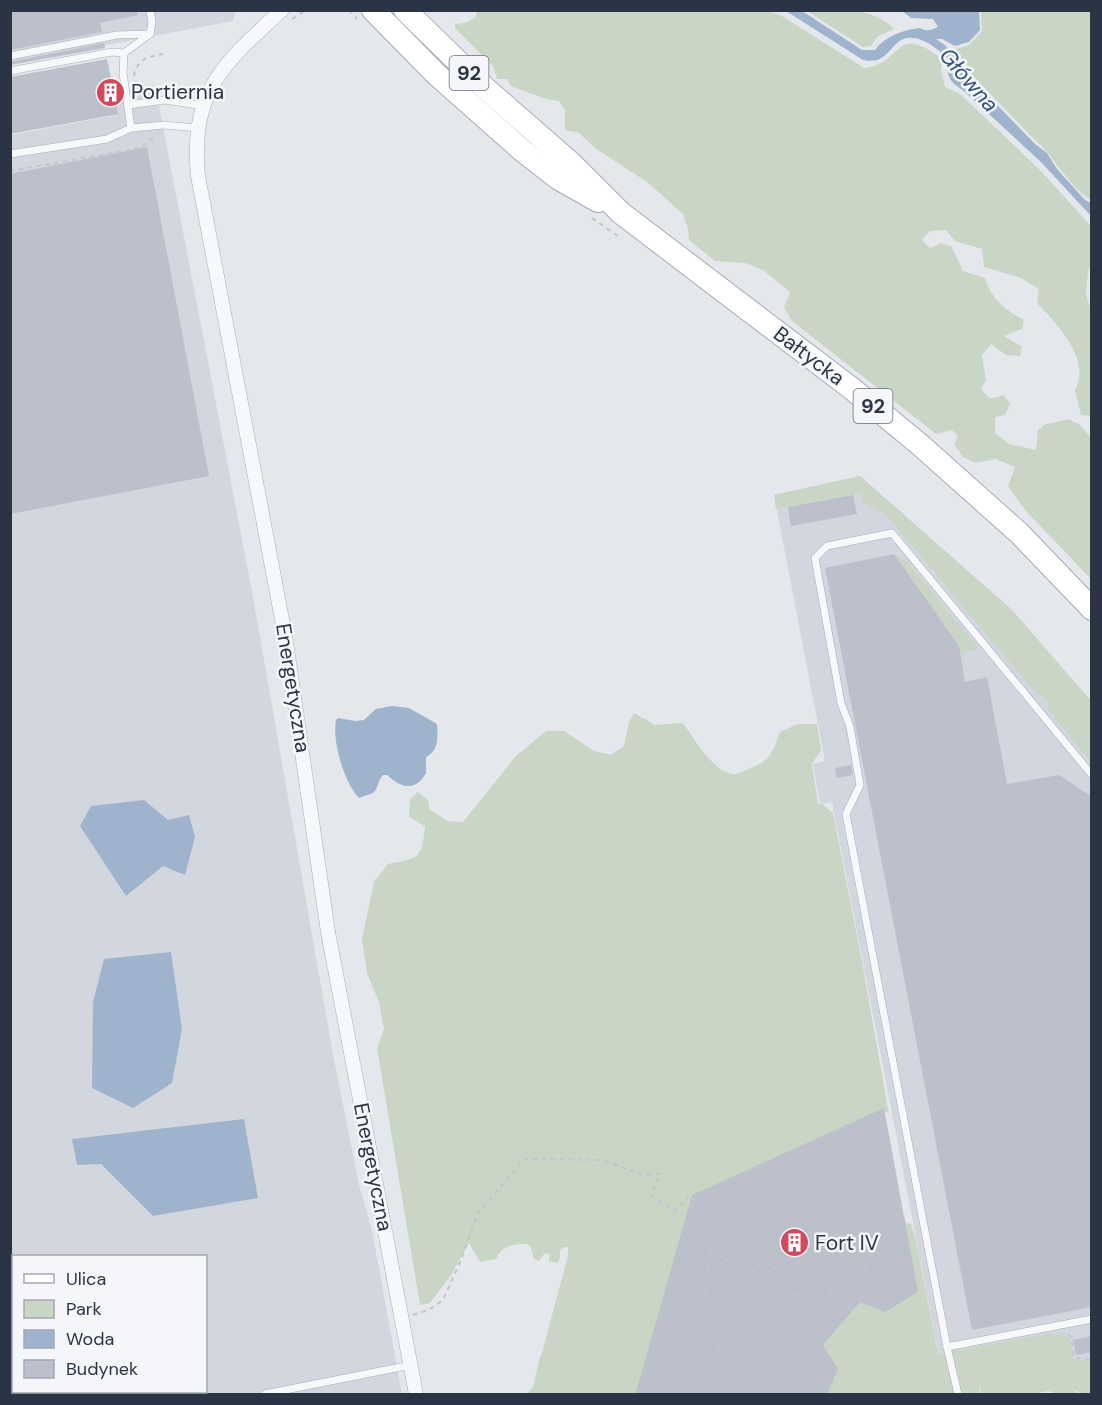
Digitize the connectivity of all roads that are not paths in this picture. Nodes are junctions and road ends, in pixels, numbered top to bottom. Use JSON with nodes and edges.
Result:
{"nodes":[{"id":1,"x":150,"y":10,"type":"edge"},
{"id":2,"x":282,"y":10,"type":"edge"},
{"id":3,"x":373,"y":10,"type":"edge"},
{"id":4,"x":405,"y":10,"type":"edge"},
{"id":5,"x":150,"y":34,"type":"junction"},
{"id":6,"x":124,"y":53,"type":"junction"},
{"id":7,"x":10,"y":56,"type":"edge"},
{"id":8,"x":10,"y":71,"type":"edge"},
{"id":9,"x":128,"y":105,"type":"junction"},
{"id":10,"x":204,"y":106,"type":"junction"},
{"id":11,"x":131,"y":128,"type":"junction"},
{"id":12,"x":198,"y":129,"type":"junction"},
{"id":13,"x":10,"y":154,"type":"edge"},
{"id":14,"x":621,"y":213,"type":"junction"},
{"id":15,"x":1092,"y":609,"type":"edge"},
{"id":16,"x":1092,"y":775,"type":"edge"},
{"id":17,"x":1092,"y":1319,"type":"edge"},
{"id":18,"x":947,"y":1347,"type":"junction"},
{"id":19,"x":411,"y":1365,"type":"junction"},
{"id":20,"x":288,"y":1392,"type":"edge"},
{"id":21,"x":265,"y":1395,"type":"edge"},
{"id":22,"x":416,"y":1395,"type":"edge"},
{"id":23,"x":958,"y":1395,"type":"edge"}],
"edges":[{"from":1,"to":5,"type":"lane"},
{"from":2,"to":10,"type":"street","name":"Energetyczna"},
{"from":3,"to":14,"type":"main road","name":"Bałtycka","number":"92"},
{"from":4,"to":14,"type":"main road","name":"Bałtycka","number":"92"},
{"from":5,"to":6,"type":"lane"},
{"from":5,"to":7,"type":"lane"},
{"from":6,"to":8,"type":"lane"},
{"from":6,"to":9,"type":"lane"},
{"from":9,"to":10,"type":"lane"},
{"from":9,"to":11,"type":"lane"},
{"from":10,"to":12,"type":"street","name":"Energetyczna"},
{"from":11,"to":12,"type":"lane"},
{"from":11,"to":13,"type":"lane"},
{"from":12,"to":19,"type":"street","name":"Energetyczna"},
{"from":14,"to":15,"type":"main road","name":"Bałtycka","number":"92"},
{"from":16,"to":18,"type":"lane"},
{"from":17,"to":18,"type":"lane"},
{"from":18,"to":23,"type":"lane"},
{"from":19,"to":20,"type":"lane"},
{"from":19,"to":22,"type":"street","name":"Energetyczna"},
{"from":20,"to":21,"type":"lane"}]}
